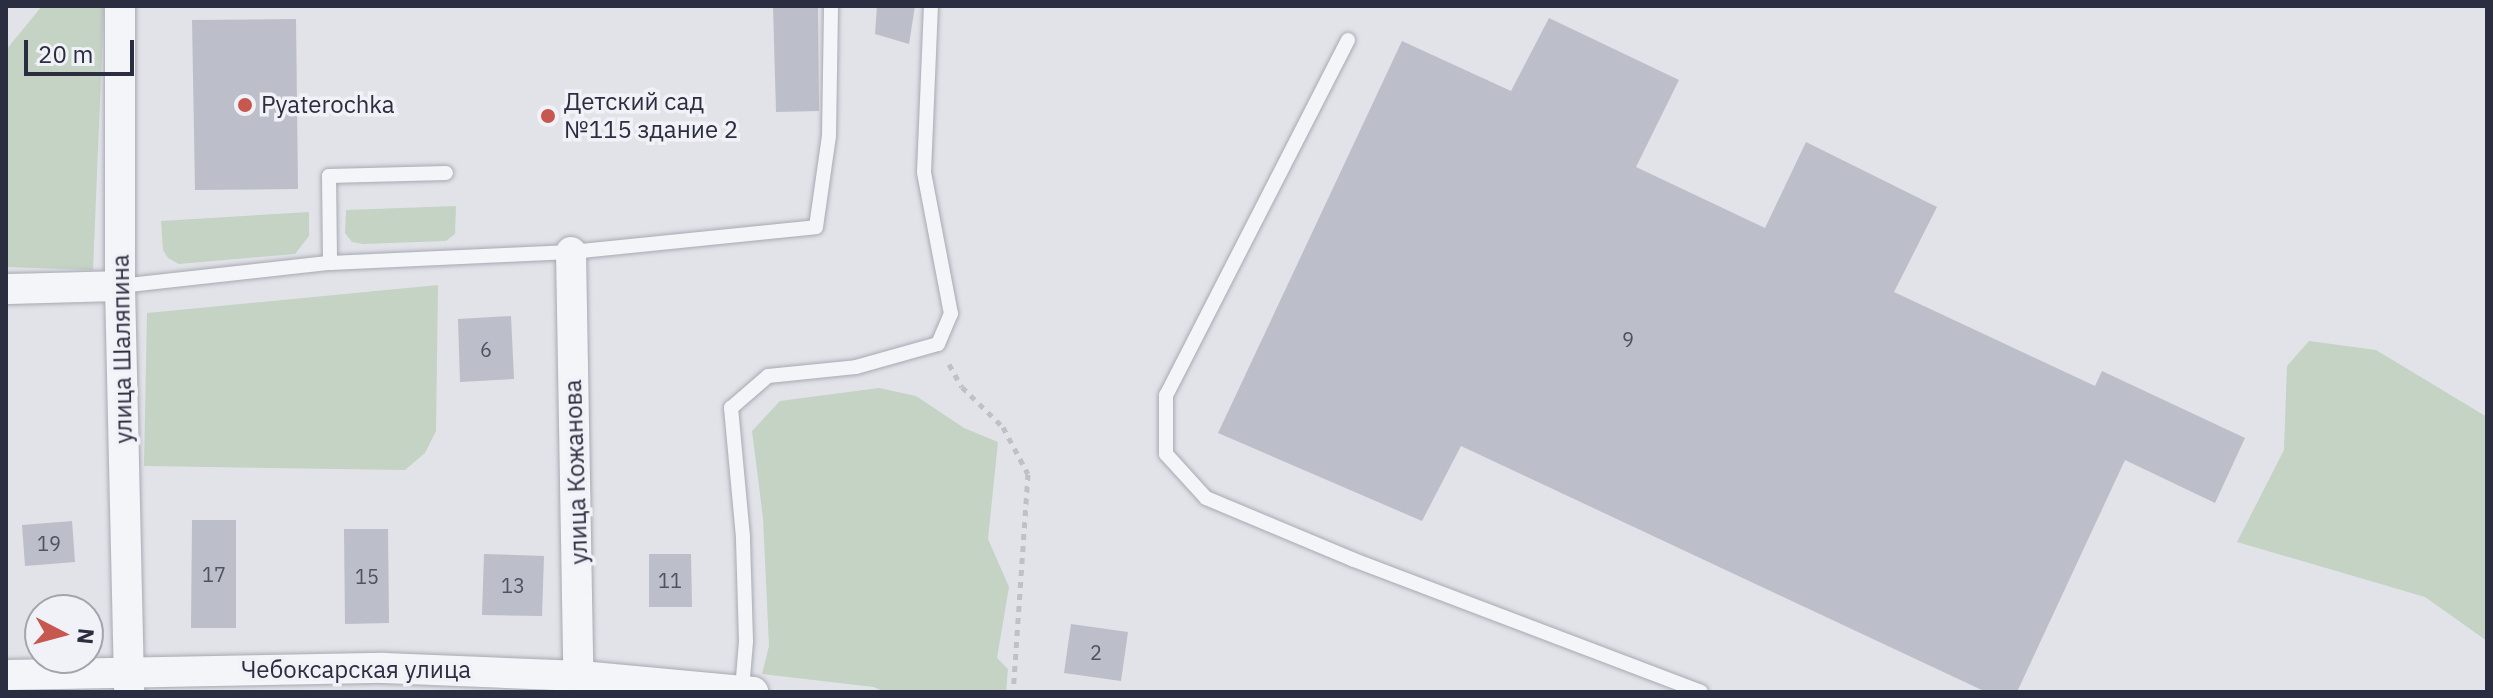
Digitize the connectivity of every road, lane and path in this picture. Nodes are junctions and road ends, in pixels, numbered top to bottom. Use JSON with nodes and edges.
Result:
{"nodes":[{"id":1,"x":120,"y":6,"type":"edge"},
{"id":2,"x":831,"y":6,"type":"edge"},
{"id":3,"x":931,"y":6,"type":"edge"},
{"id":4,"x":1348,"y":40,"type":"dead end"},
{"id":5,"x":446,"y":173,"type":"dead end"},
{"id":6,"x":571,"y":252,"type":"junction"},
{"id":7,"x":330,"y":263,"type":"junction"},
{"id":8,"x":120,"y":286,"type":"junction"},
{"id":9,"x":6,"y":289,"type":"edge"},
{"id":10,"x":938,"y":344,"type":"junction"},
{"id":11,"x":6,"y":675,"type":"edge"},
{"id":12,"x":129,"y":682,"type":"edge"},
{"id":13,"x":580,"y":684,"type":"edge"},
{"id":14,"x":748,"y":691,"type":"edge"},
{"id":15,"x":1013,"y":692,"type":"edge"},
{"id":16,"x":1701,"y":692,"type":"edge"}],
"edges":[{"from":1,"to":8,"type":"street","name":"улица Шаляпина"},
{"from":2,"to":6,"type":"lane"},
{"from":3,"to":10,"type":"lane"},
{"from":4,"to":16,"type":"lane"},
{"from":5,"to":7,"type":"lane"},
{"from":6,"to":7,"type":"lane"},
{"from":6,"to":13,"type":"street","name":"улица Кожанова"},
{"from":7,"to":8,"type":"lane"},
{"from":8,"to":9,"type":"street"},
{"from":8,"to":12,"type":"street","name":"улица Шаляпина"},
{"from":10,"to":14,"type":"lane"},
{"from":10,"to":15,"type":"path"},
{"from":11,"to":12,"type":"street","name":"Чебоксарская улица"},
{"from":12,"to":13,"type":"street","name":"Чебоксарская улица"},
{"from":13,"to":14,"type":"street","name":"Чебоксарская улица"}]}
